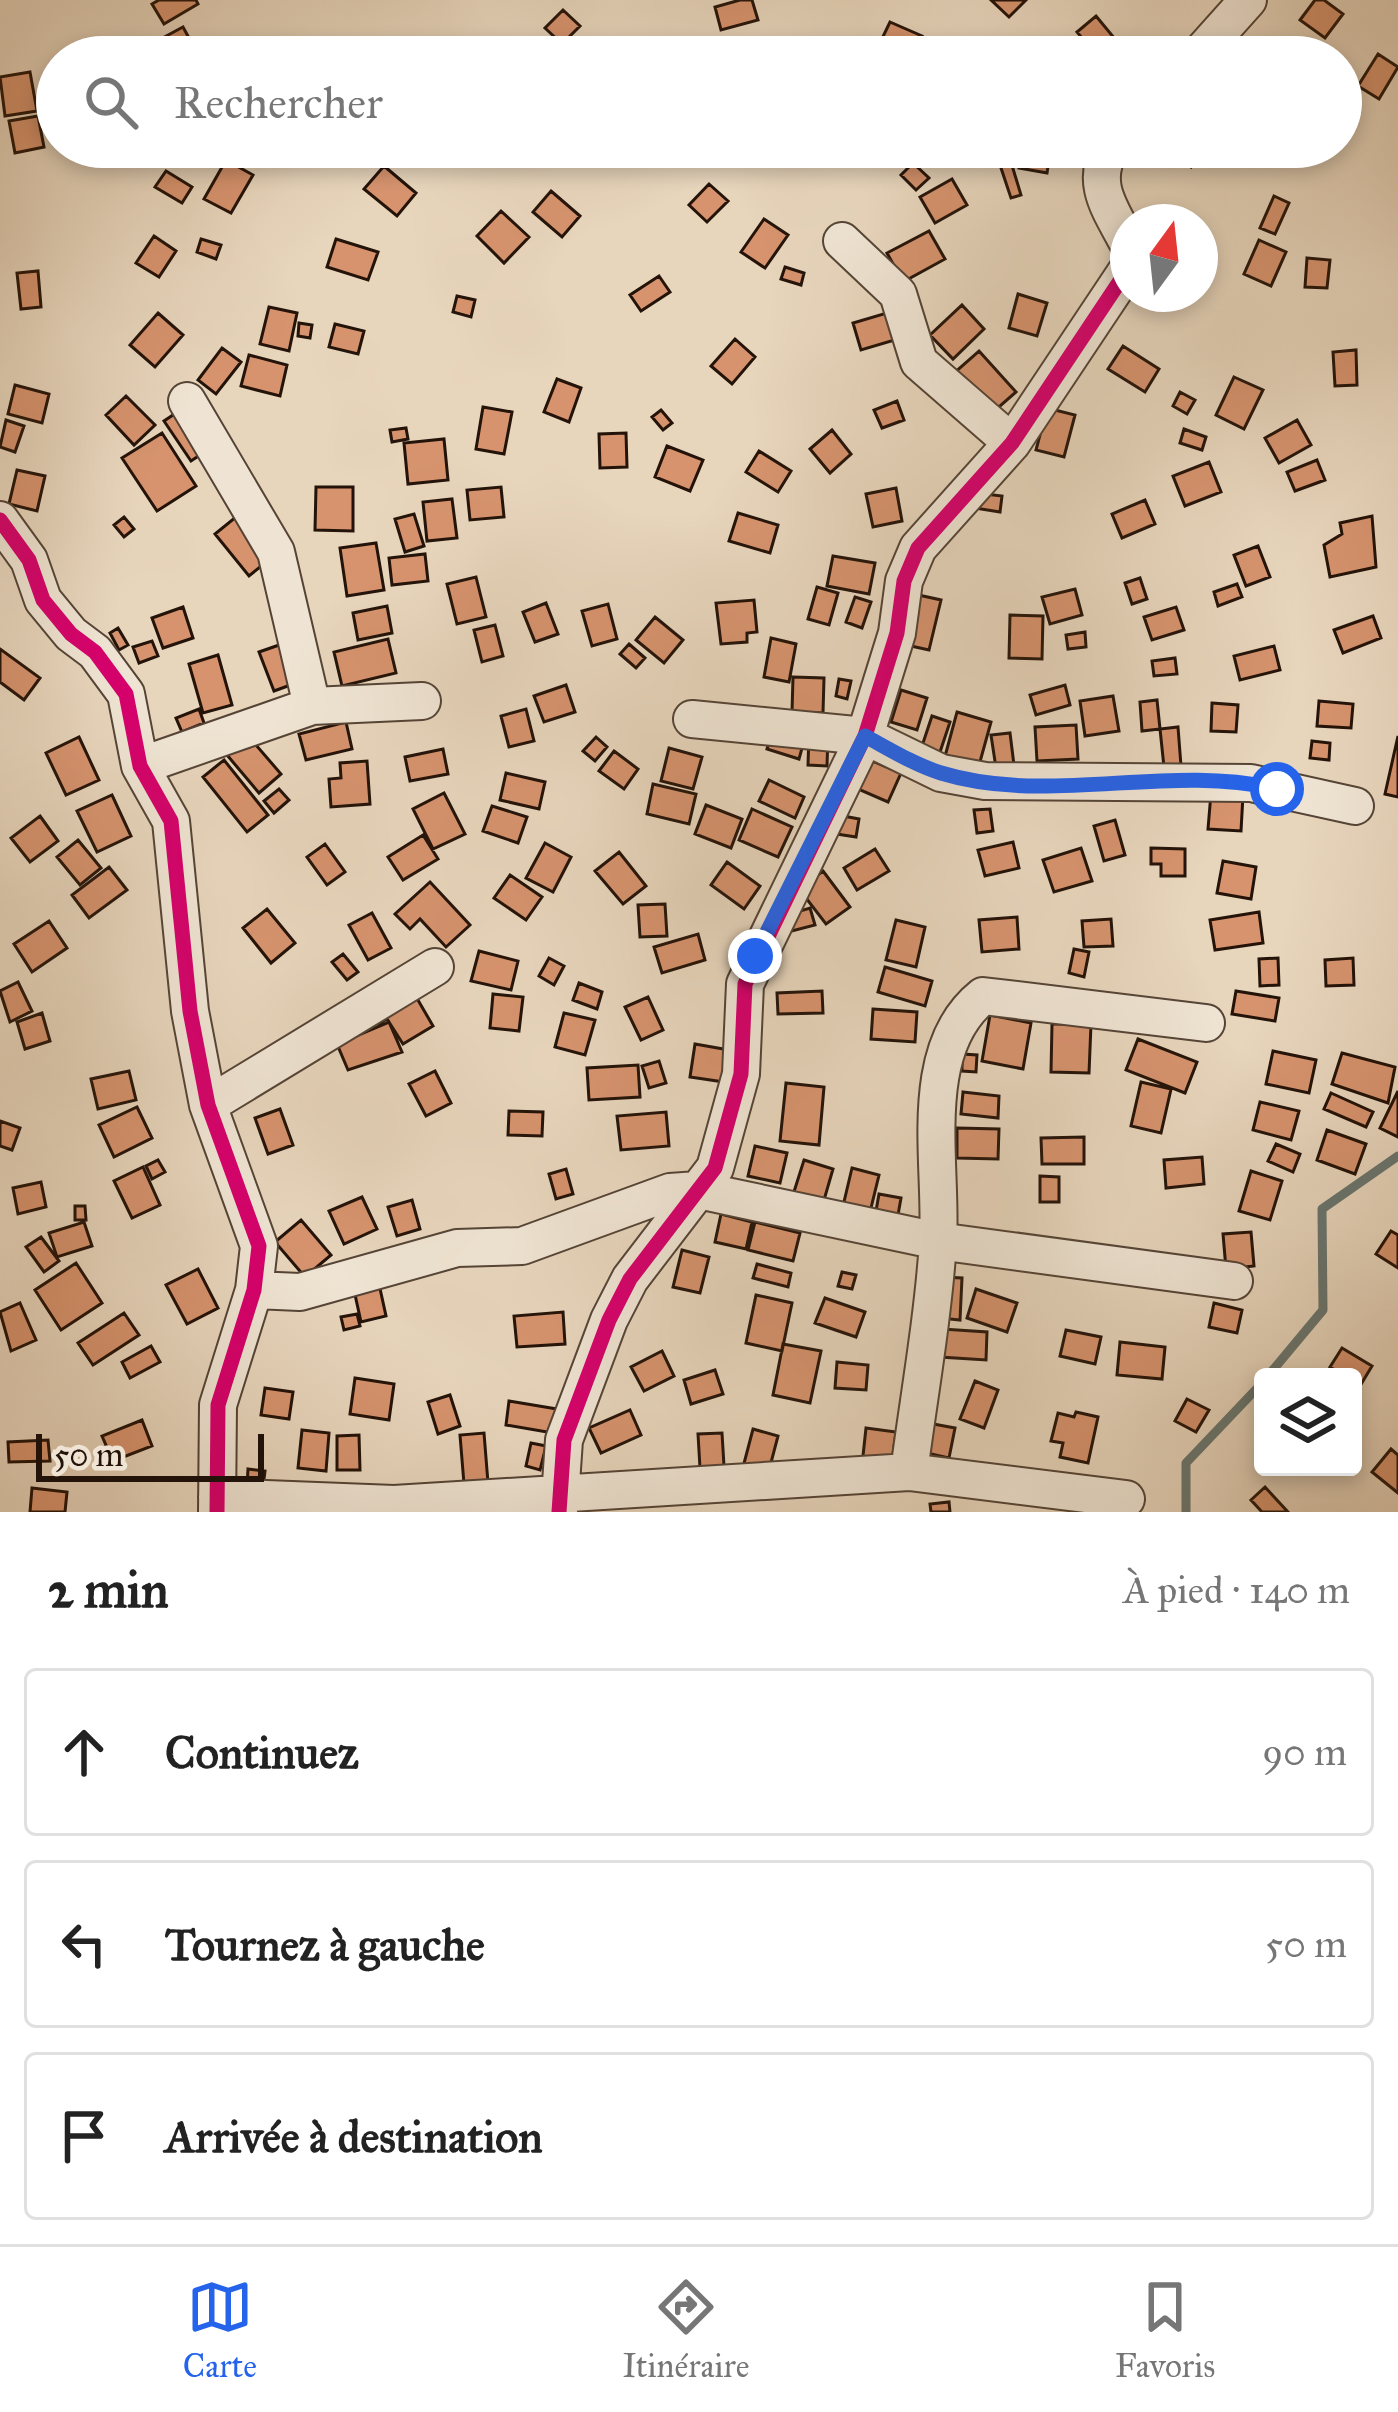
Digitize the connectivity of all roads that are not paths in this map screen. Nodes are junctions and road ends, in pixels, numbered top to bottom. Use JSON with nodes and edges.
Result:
{"nodes":[{"id":1,"x":1248,"y":0,"type":"edge"},
{"id":2,"x":1216,"y":36,"type":"edge"},
{"id":3,"x":1102,"y":168,"type":"edge"},
{"id":4,"x":1110,"y":212,"type":"edge"},
{"id":5,"x":842,"y":241,"type":"dead end"},
{"id":6,"x":1110,"y":296,"type":"edge"},
{"id":7,"x":187,"y":401,"type":"dead end"},
{"id":8,"x":1012,"y":443,"type":"junction"},
{"id":9,"x":0,"y":520,"type":"edge"},
{"id":10,"x":422,"y":700,"type":"dead end"},
{"id":11,"x":312,"y":706,"type":"junction"},
{"id":12,"x":692,"y":719,"type":"dead end"},
{"id":13,"x":865,"y":736,"type":"junction"},
{"id":14,"x":140,"y":766,"type":"junction"},
{"id":15,"x":1355,"y":806,"type":"dead end"},
{"id":16,"x":435,"y":967,"type":"dead end"},
{"id":17,"x":1206,"y":1023,"type":"dead end"},
{"id":18,"x":208,"y":1105,"type":"junction"},
{"id":19,"x":698,"y":1190,"type":"junction"},
{"id":20,"x":938,"y":1240,"type":"junction"},
{"id":21,"x":1234,"y":1281,"type":"dead end"},
{"id":22,"x":254,"y":1290,"type":"junction"},
{"id":23,"x":909,"y":1472,"type":"junction"},
{"id":24,"x":1126,"y":1499,"type":"dead end"},
{"id":25,"x":559,"y":1503,"type":"edge"},
{"id":26,"x":217,"y":1504,"type":"edge"}],
"edges":[{"from":1,"to":2,"type":"street"},
{"from":3,"to":4,"type":"street"},
{"from":5,"to":8,"type":"street"},
{"from":6,"to":8,"type":"street"},
{"from":7,"to":11,"type":"street"},
{"from":8,"to":13,"type":"street"},
{"from":9,"to":14,"type":"street"},
{"from":10,"to":11,"type":"street"},
{"from":11,"to":14,"type":"street"},
{"from":12,"to":13,"type":"street"},
{"from":13,"to":15,"type":"street"},
{"from":13,"to":19,"type":"street"},
{"from":14,"to":18,"type":"street"},
{"from":16,"to":18,"type":"street"},
{"from":17,"to":20,"type":"street"},
{"from":18,"to":22,"type":"street"},
{"from":19,"to":20,"type":"street"},
{"from":19,"to":22,"type":"street"},
{"from":19,"to":25,"type":"street"},
{"from":20,"to":21,"type":"street"},
{"from":20,"to":23,"type":"street"},
{"from":22,"to":26,"type":"street"},
{"from":23,"to":24,"type":"street"},
{"from":23,"to":25,"type":"street"},
{"from":25,"to":26,"type":"street"}]}
